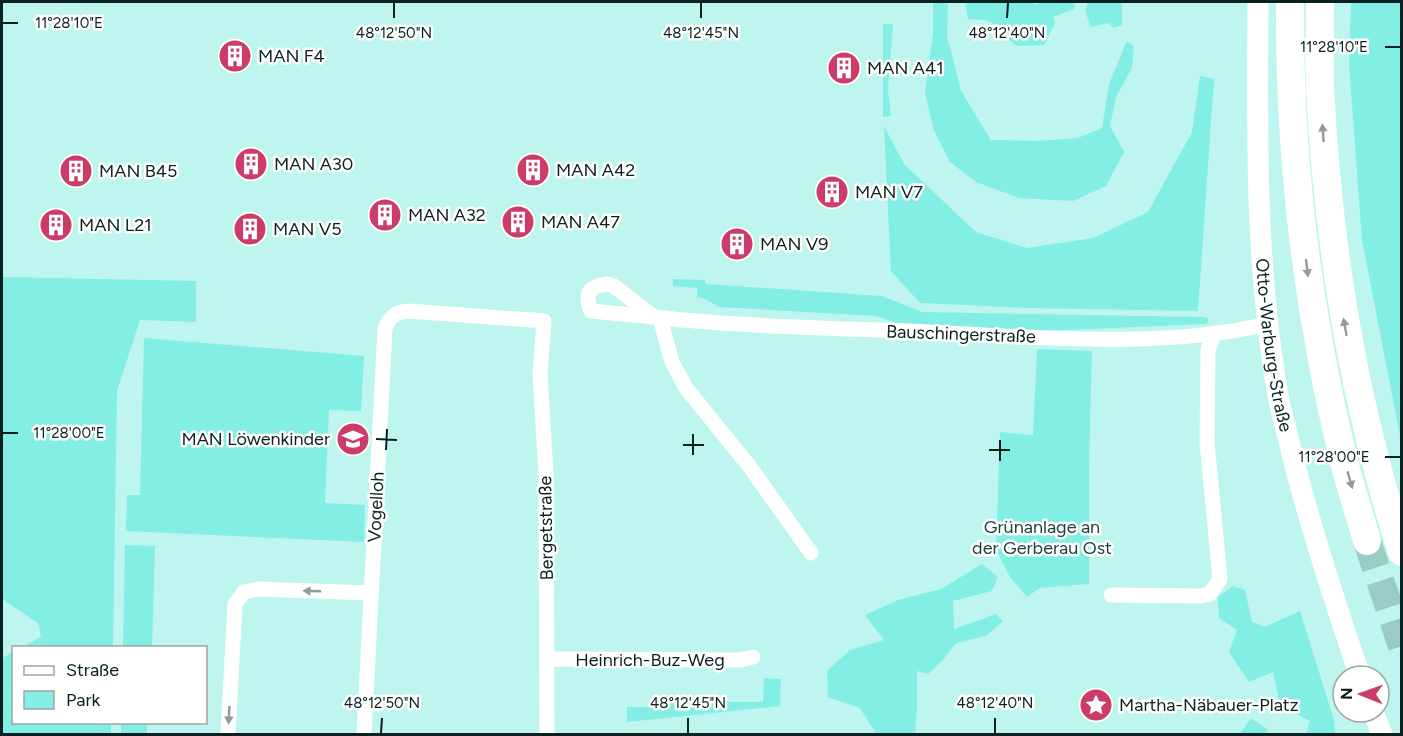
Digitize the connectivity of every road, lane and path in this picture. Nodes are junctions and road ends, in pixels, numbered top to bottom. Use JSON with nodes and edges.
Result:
{"nodes":[{"id":1,"x":1258,"y":2,"type":"edge"},
{"id":2,"x":1290,"y":2,"type":"edge"},
{"id":3,"x":1320,"y":2,"type":"edge"},
{"id":4,"x":544,"y":321,"type":"joint"},
{"id":5,"x":1268,"y":324,"type":"junction"},
{"id":6,"x":1214,"y":334,"type":"junction"},
{"id":7,"x":1367,"y":541,"type":"tunnel mouth"},
{"id":8,"x":1401,"y":552,"type":"edge"},
{"id":9,"x":810,"y":553,"type":"dead end"},
{"id":10,"x":370,"y":593,"type":"junction"},
{"id":11,"x":1111,"y":595,"type":"dead end"},
{"id":12,"x":753,"y":657,"type":"dead end"},
{"id":13,"x":547,"y":659,"type":"junction"},
{"id":14,"x":1356,"y":664,"type":"edge"},
{"id":15,"x":228,"y":735,"type":"edge"},
{"id":16,"x":364,"y":735,"type":"edge"},
{"id":17,"x":547,"y":735,"type":"edge"}],
"edges":[{"from":1,"to":5,"type":"main road","name":"Otto-Warburg-Straße"},
{"from":2,"to":7,"type":"highway","one_way":true},
{"from":8,"to":3,"type":"highway","one_way":true},
{"from":4,"to":10,"type":"street","name":"Vogelloh"},
{"from":4,"to":13,"type":"street","name":"Bergetstraße"},
{"from":5,"to":6,"type":"street","name":"Bauschingerstraße"},
{"from":5,"to":14,"type":"main road","name":"Otto-Warburg-Straße"},
{"from":6,"to":9,"type":"street","name":"Bauschingerstraße"},
{"from":6,"to":11,"type":"street"},
{"from":10,"to":15,"type":"street","one_way":true},
{"from":10,"to":16,"type":"street","name":"Vogelloh"},
{"from":12,"to":13,"type":"street","name":"Heinrich-Buz-Weg"},
{"from":13,"to":17,"type":"street","name":"Bergetstraße"}]}
